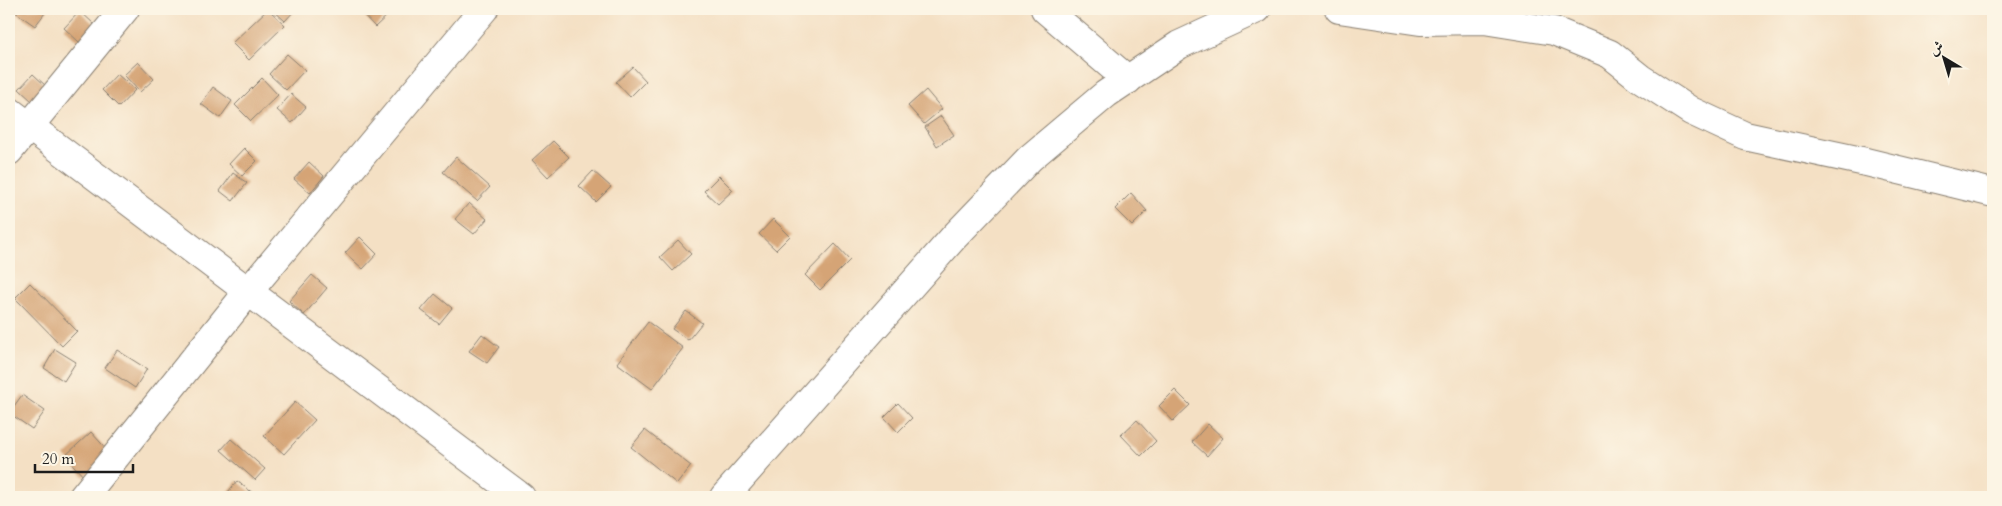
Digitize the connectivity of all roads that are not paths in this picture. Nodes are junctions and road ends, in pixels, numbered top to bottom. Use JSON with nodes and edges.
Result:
{"nodes":[{"id":1,"x":125,"y":9,"type":"edge"},
{"id":2,"x":484,"y":9,"type":"edge"},
{"id":3,"x":1045,"y":9,"type":"edge"},
{"id":4,"x":1257,"y":9,"type":"edge"},
{"id":5,"x":1339,"y":9,"type":"edge"},
{"id":6,"x":1128,"y":80,"type":"junction"},
{"id":7,"x":19,"y":119,"type":"edge"},
{"id":8,"x":9,"y":152,"type":"edge"},
{"id":9,"x":1993,"y":193,"type":"edge"},
{"id":10,"x":248,"y":292,"type":"junction"},
{"id":11,"x":84,"y":497,"type":"edge"},
{"id":12,"x":521,"y":497,"type":"edge"},
{"id":13,"x":724,"y":497,"type":"edge"}],
"edges":[{"from":1,"to":7,"type":"street"},
{"from":2,"to":10,"type":"street"},
{"from":3,"to":6,"type":"street"},
{"from":4,"to":6,"type":"street"},
{"from":5,"to":9,"type":"street"},
{"from":6,"to":13,"type":"street"},
{"from":7,"to":8,"type":"street"},
{"from":7,"to":10,"type":"street"},
{"from":10,"to":11,"type":"street"},
{"from":10,"to":12,"type":"street"}]}
